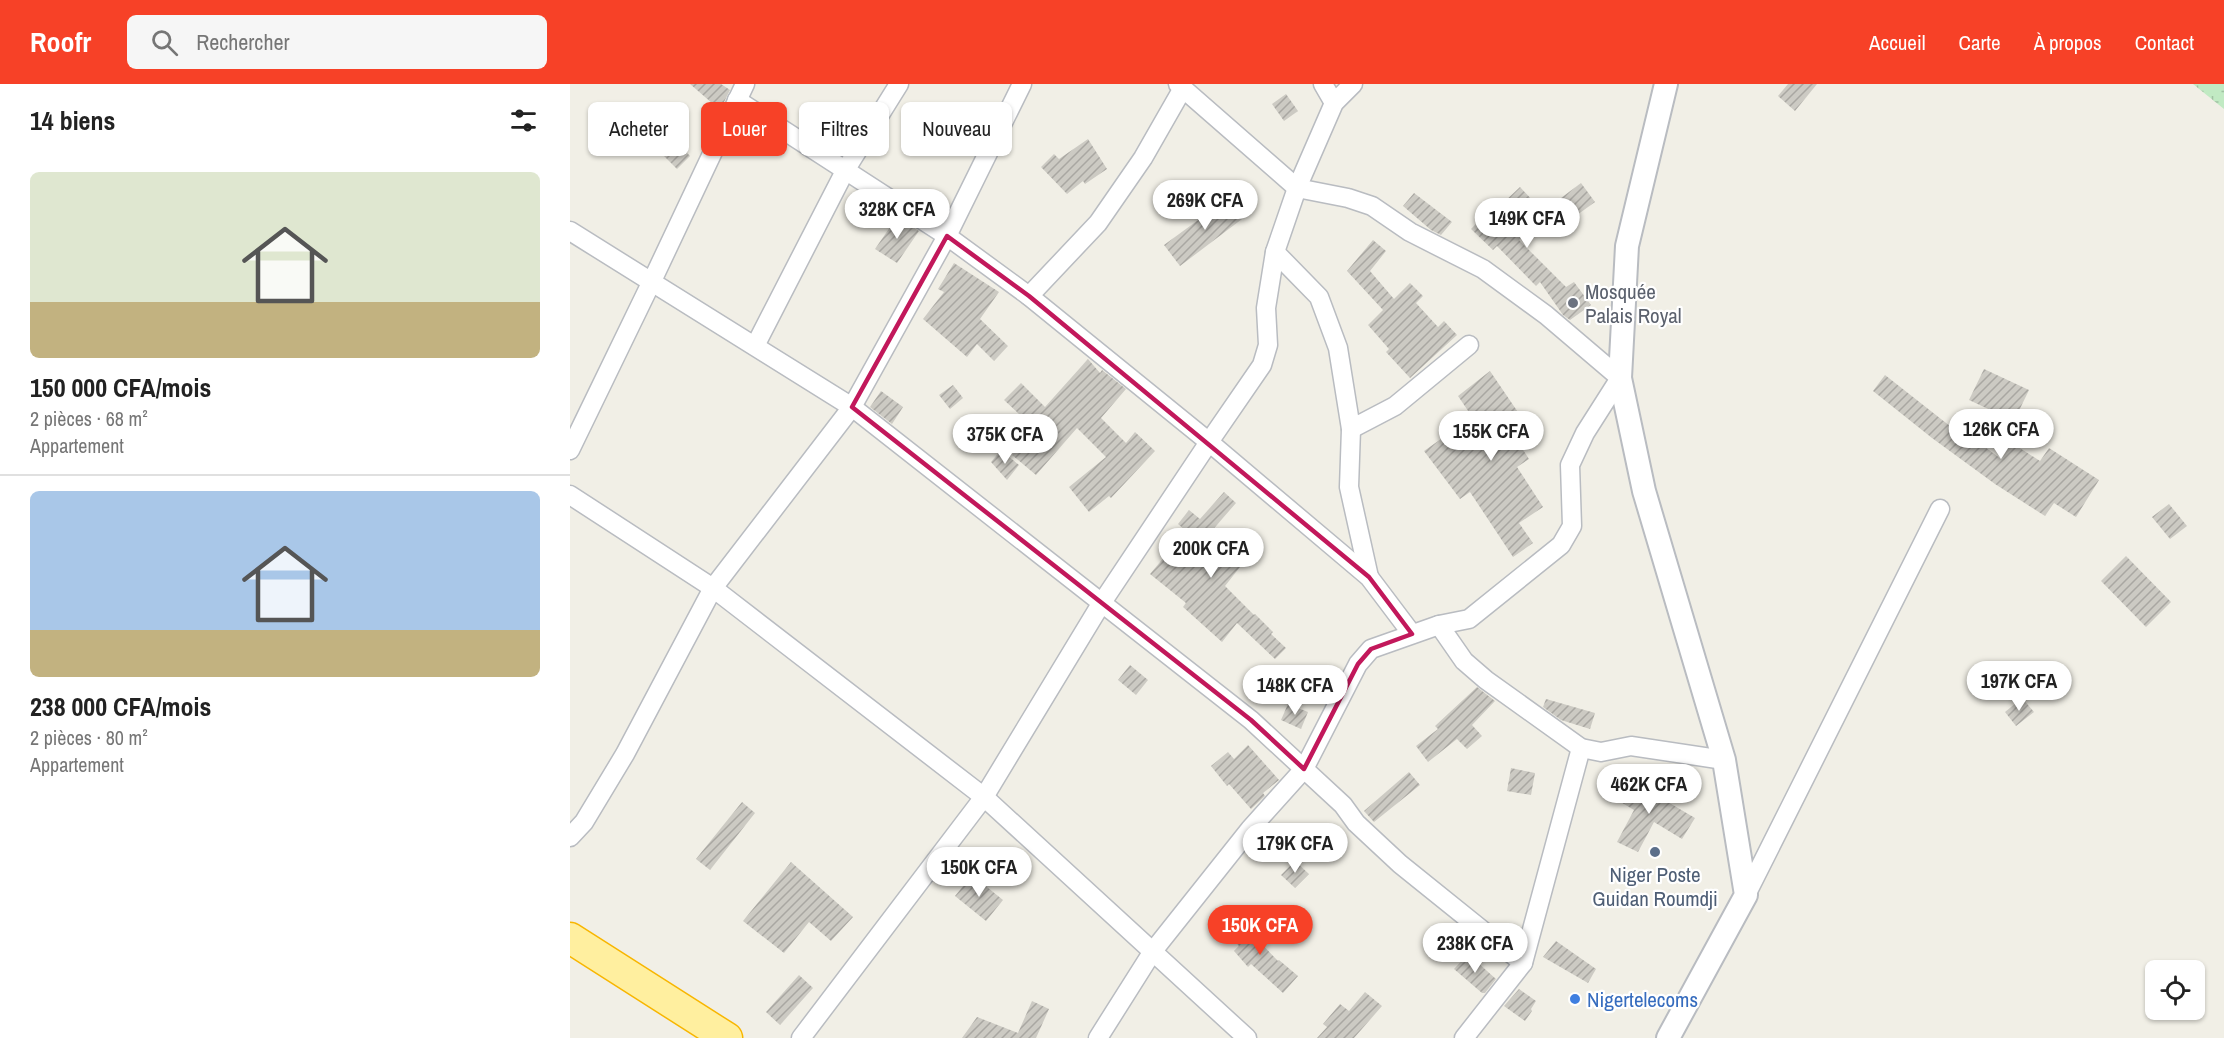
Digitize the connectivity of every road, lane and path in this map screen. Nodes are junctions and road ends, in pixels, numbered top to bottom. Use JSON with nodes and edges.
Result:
{"nodes":[{"id":1,"x":899,"y":84,"type":"edge"},
{"id":2,"x":1023,"y":84,"type":"edge"},
{"id":3,"x":1323,"y":84,"type":"edge"},
{"id":4,"x":1353,"y":84,"type":"edge"},
{"id":5,"x":1666,"y":84,"type":"edge"},
{"id":6,"x":1180,"y":86,"type":"edge"},
{"id":7,"x":741,"y":92,"type":"edge"},
{"id":8,"x":1334,"y":103,"type":"junction"},
{"id":9,"x":846,"y":169,"type":"junction"},
{"id":10,"x":1297,"y":188,"type":"junction"},
{"id":11,"x":570,"y":231,"type":"edge"},
{"id":12,"x":947,"y":236,"type":"junction"},
{"id":13,"x":1275,"y":252,"type":"junction"},
{"id":14,"x":652,"y":281,"type":"junction"},
{"id":15,"x":1029,"y":296,"type":"junction"},
{"id":16,"x":1469,"y":345,"type":"dead end"},
{"id":17,"x":755,"y":346,"type":"junction"},
{"id":18,"x":1620,"y":378,"type":"junction"},
{"id":19,"x":852,"y":407,"type":"junction"},
{"id":20,"x":1352,"y":429,"type":"junction"},
{"id":21,"x":1209,"y":441,"type":"junction"},
{"id":22,"x":570,"y":450,"type":"edge"},
{"id":23,"x":570,"y":495,"type":"edge"},
{"id":24,"x":1940,"y":509,"type":"dead end"},
{"id":25,"x":1369,"y":577,"type":"junction"},
{"id":26,"x":713,"y":588,"type":"junction"},
{"id":27,"x":1101,"y":604,"type":"junction"},
{"id":28,"x":1439,"y":625,"type":"junction"},
{"id":29,"x":1412,"y":634,"type":"junction"},
{"id":30,"x":1581,"y":748,"type":"junction"},
{"id":31,"x":1724,"y":759,"type":"junction"},
{"id":32,"x":1304,"y":769,"type":"junction"},
{"id":33,"x":984,"y":797,"type":"junction"},
{"id":34,"x":570,"y":837,"type":"edge"},
{"id":35,"x":1746,"y":895,"type":"junction"},
{"id":36,"x":570,"y":938,"type":"edge"},
{"id":37,"x":1153,"y":951,"type":"junction"},
{"id":38,"x":1523,"y":963,"type":"junction"},
{"id":39,"x":727,"y":1038,"type":"edge"},
{"id":40,"x":801,"y":1038,"type":"edge"},
{"id":41,"x":1098,"y":1038,"type":"edge"},
{"id":42,"x":1247,"y":1038,"type":"edge"},
{"id":43,"x":1464,"y":1038,"type":"edge"},
{"id":44,"x":1668,"y":1038,"type":"edge"}],
"edges":[{"from":1,"to":9,"type":"street"},
{"from":2,"to":12,"type":"street"},
{"from":3,"to":8,"type":"street"},
{"from":4,"to":8,"type":"street"},
{"from":5,"to":18,"type":"street"},
{"from":6,"to":10,"type":"street"},
{"from":6,"to":15,"type":"street"},
{"from":7,"to":9,"type":"street"},
{"from":7,"to":14,"type":"street"},
{"from":8,"to":10,"type":"street"},
{"from":9,"to":12,"type":"street"},
{"from":9,"to":17,"type":"street"},
{"from":10,"to":13,"type":"street"},
{"from":10,"to":18,"type":"street"},
{"from":11,"to":14,"type":"street"},
{"from":12,"to":15,"type":"street"},
{"from":12,"to":19,"type":"street"},
{"from":13,"to":20,"type":"street"},
{"from":13,"to":21,"type":"street"},
{"from":14,"to":17,"type":"street"},
{"from":14,"to":22,"type":"street"},
{"from":15,"to":21,"type":"street"},
{"from":16,"to":20,"type":"street"},
{"from":17,"to":19,"type":"street"},
{"from":18,"to":28,"type":"street"},
{"from":18,"to":31,"type":"street"},
{"from":19,"to":26,"type":"street"},
{"from":19,"to":27,"type":"street"},
{"from":20,"to":25,"type":"street"},
{"from":21,"to":25,"type":"street"},
{"from":21,"to":27,"type":"street"},
{"from":23,"to":26,"type":"street"},
{"from":24,"to":35,"type":"street"},
{"from":25,"to":29,"type":"street"},
{"from":26,"to":33,"type":"street"},
{"from":26,"to":34,"type":"street"},
{"from":27,"to":32,"type":"street"},
{"from":27,"to":33,"type":"street"},
{"from":28,"to":29,"type":"street"},
{"from":28,"to":30,"type":"street"},
{"from":29,"to":32,"type":"street"},
{"from":30,"to":31,"type":"street"},
{"from":30,"to":38,"type":"street"},
{"from":31,"to":35,"type":"street"},
{"from":32,"to":37,"type":"street"},
{"from":32,"to":38,"type":"street"},
{"from":33,"to":37,"type":"street"},
{"from":33,"to":40,"type":"street"},
{"from":35,"to":44,"type":"street"},
{"from":36,"to":39,"type":"highway"},
{"from":37,"to":41,"type":"street"},
{"from":37,"to":42,"type":"street"},
{"from":38,"to":43,"type":"street"}]}
